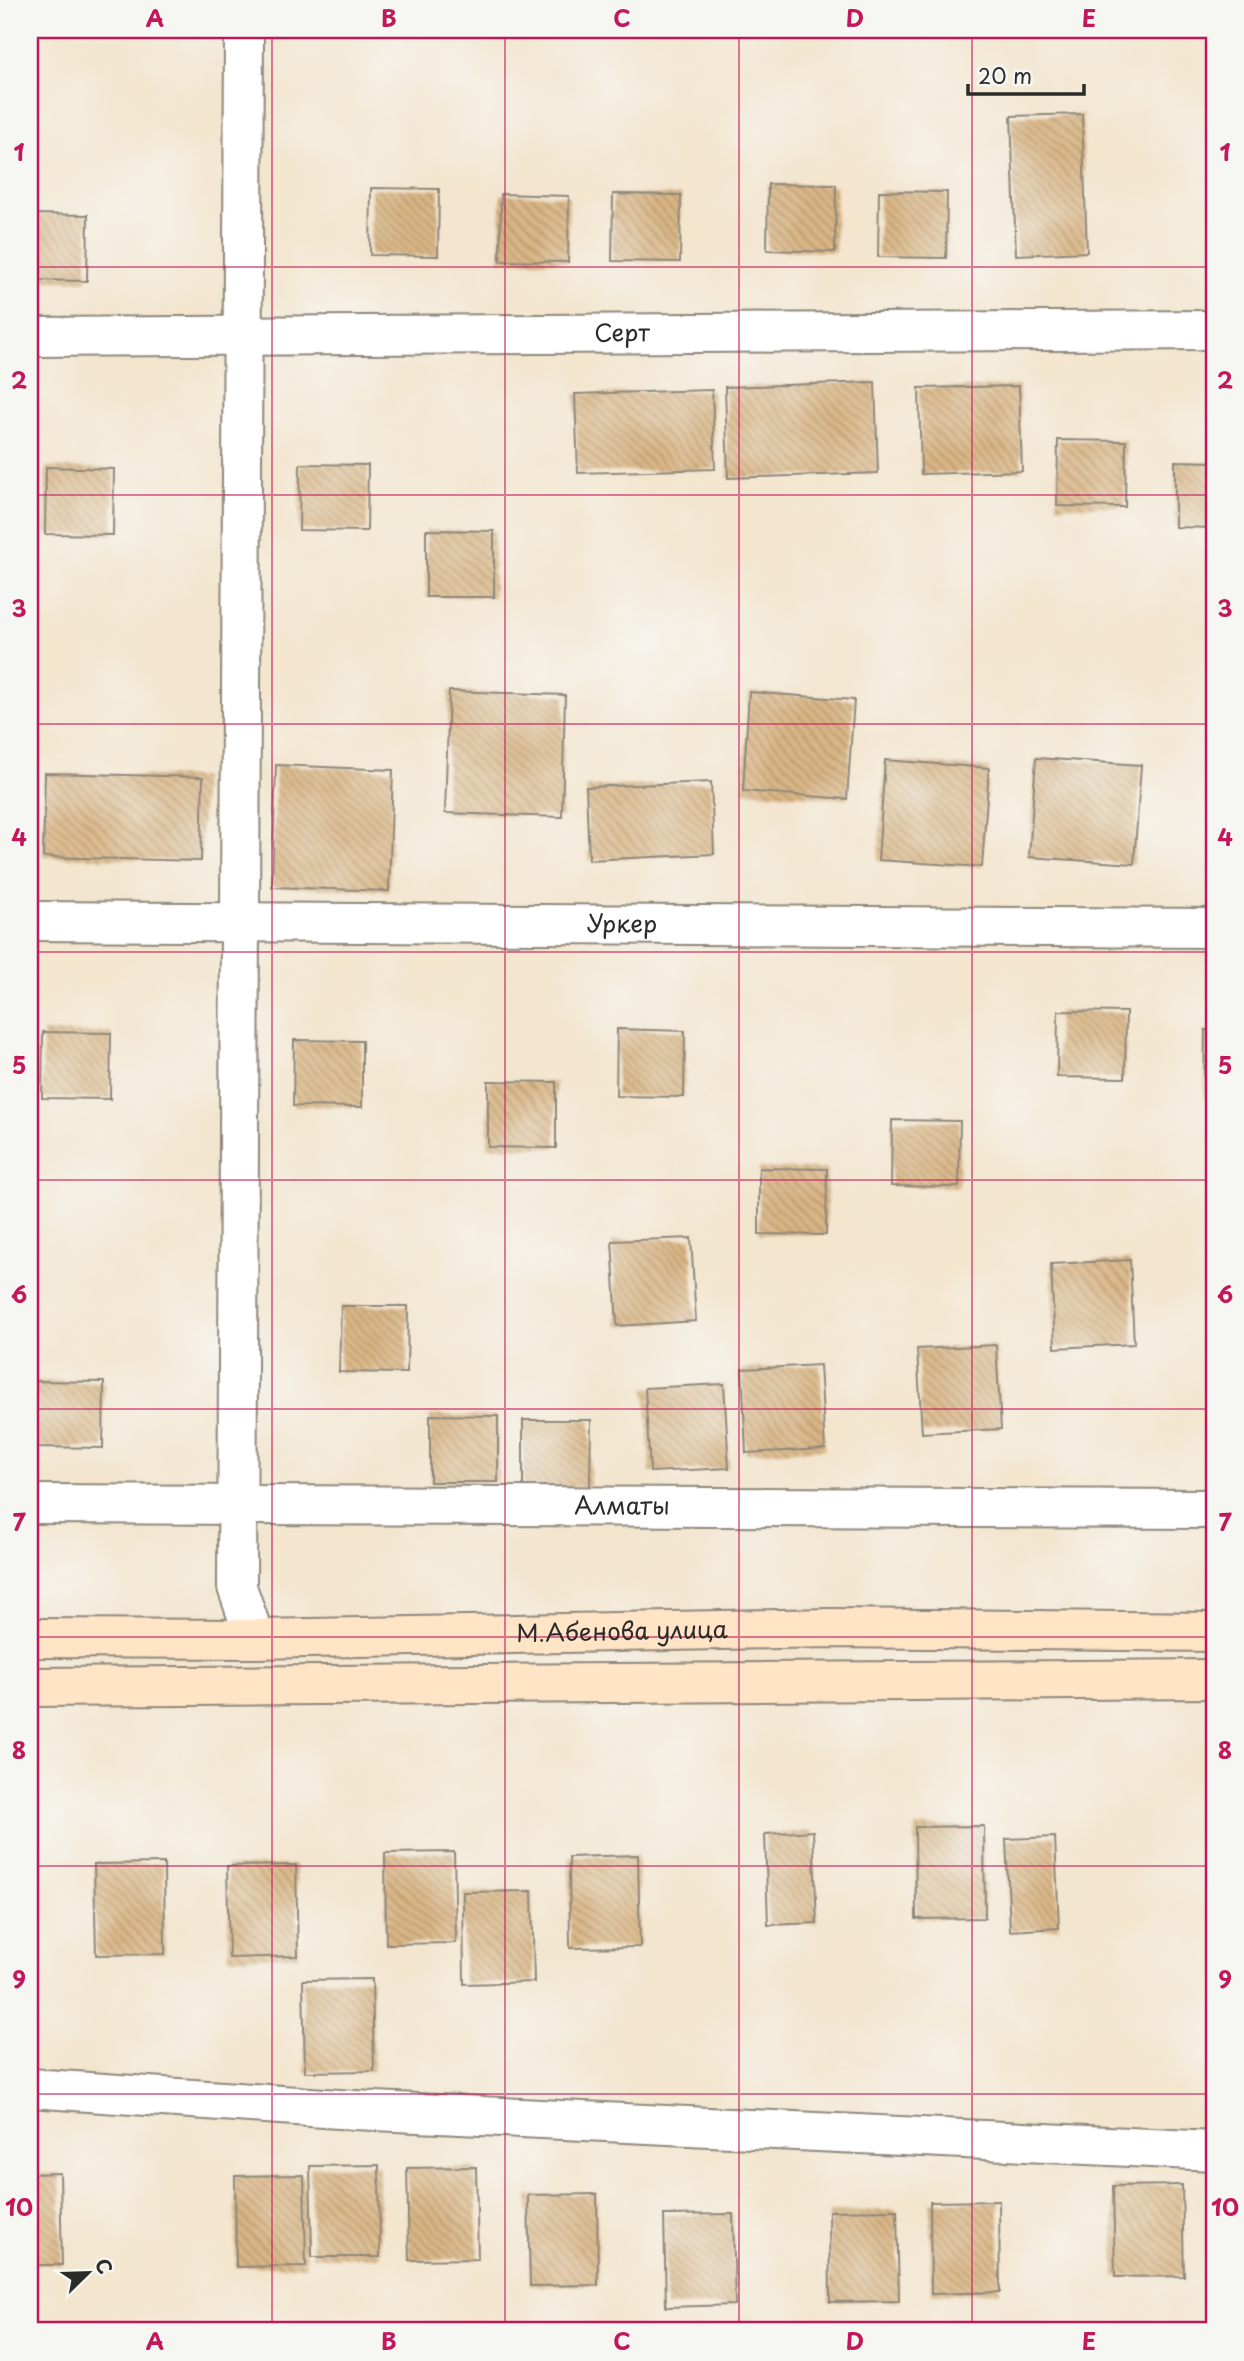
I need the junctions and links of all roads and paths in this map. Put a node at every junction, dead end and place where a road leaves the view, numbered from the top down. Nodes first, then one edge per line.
1 (244, 30) edge
2 (1214, 330) edge
3 (243, 335) junction
4 (30, 337) edge
5 (30, 921) edge
6 (240, 923) junction
7 (1214, 928) edge
8 (30, 1504) edge
9 (237, 1504) junction
10 (1214, 1509) edge
11 (1214, 1632) edge
12 (30, 1638) edge
13 (255, 1639) junction
14 (1214, 1679) edge
15 (30, 1687) edge
16 (30, 2088) edge
17 (1214, 2151) edge

1 - 3 street
2 - 3 street, Серт
3 - 4 street, Серт
3 - 6 street
5 - 6 street, Уркер
6 - 7 street, Уркер
6 - 9 street
8 - 9 street, Алматы
9 - 10 street, Алматы
9 - 13 street
11 - 13 main road, М.Абенова улица
12 - 13 main road, М.Абенова улица
14 - 15 main road
16 - 17 street

